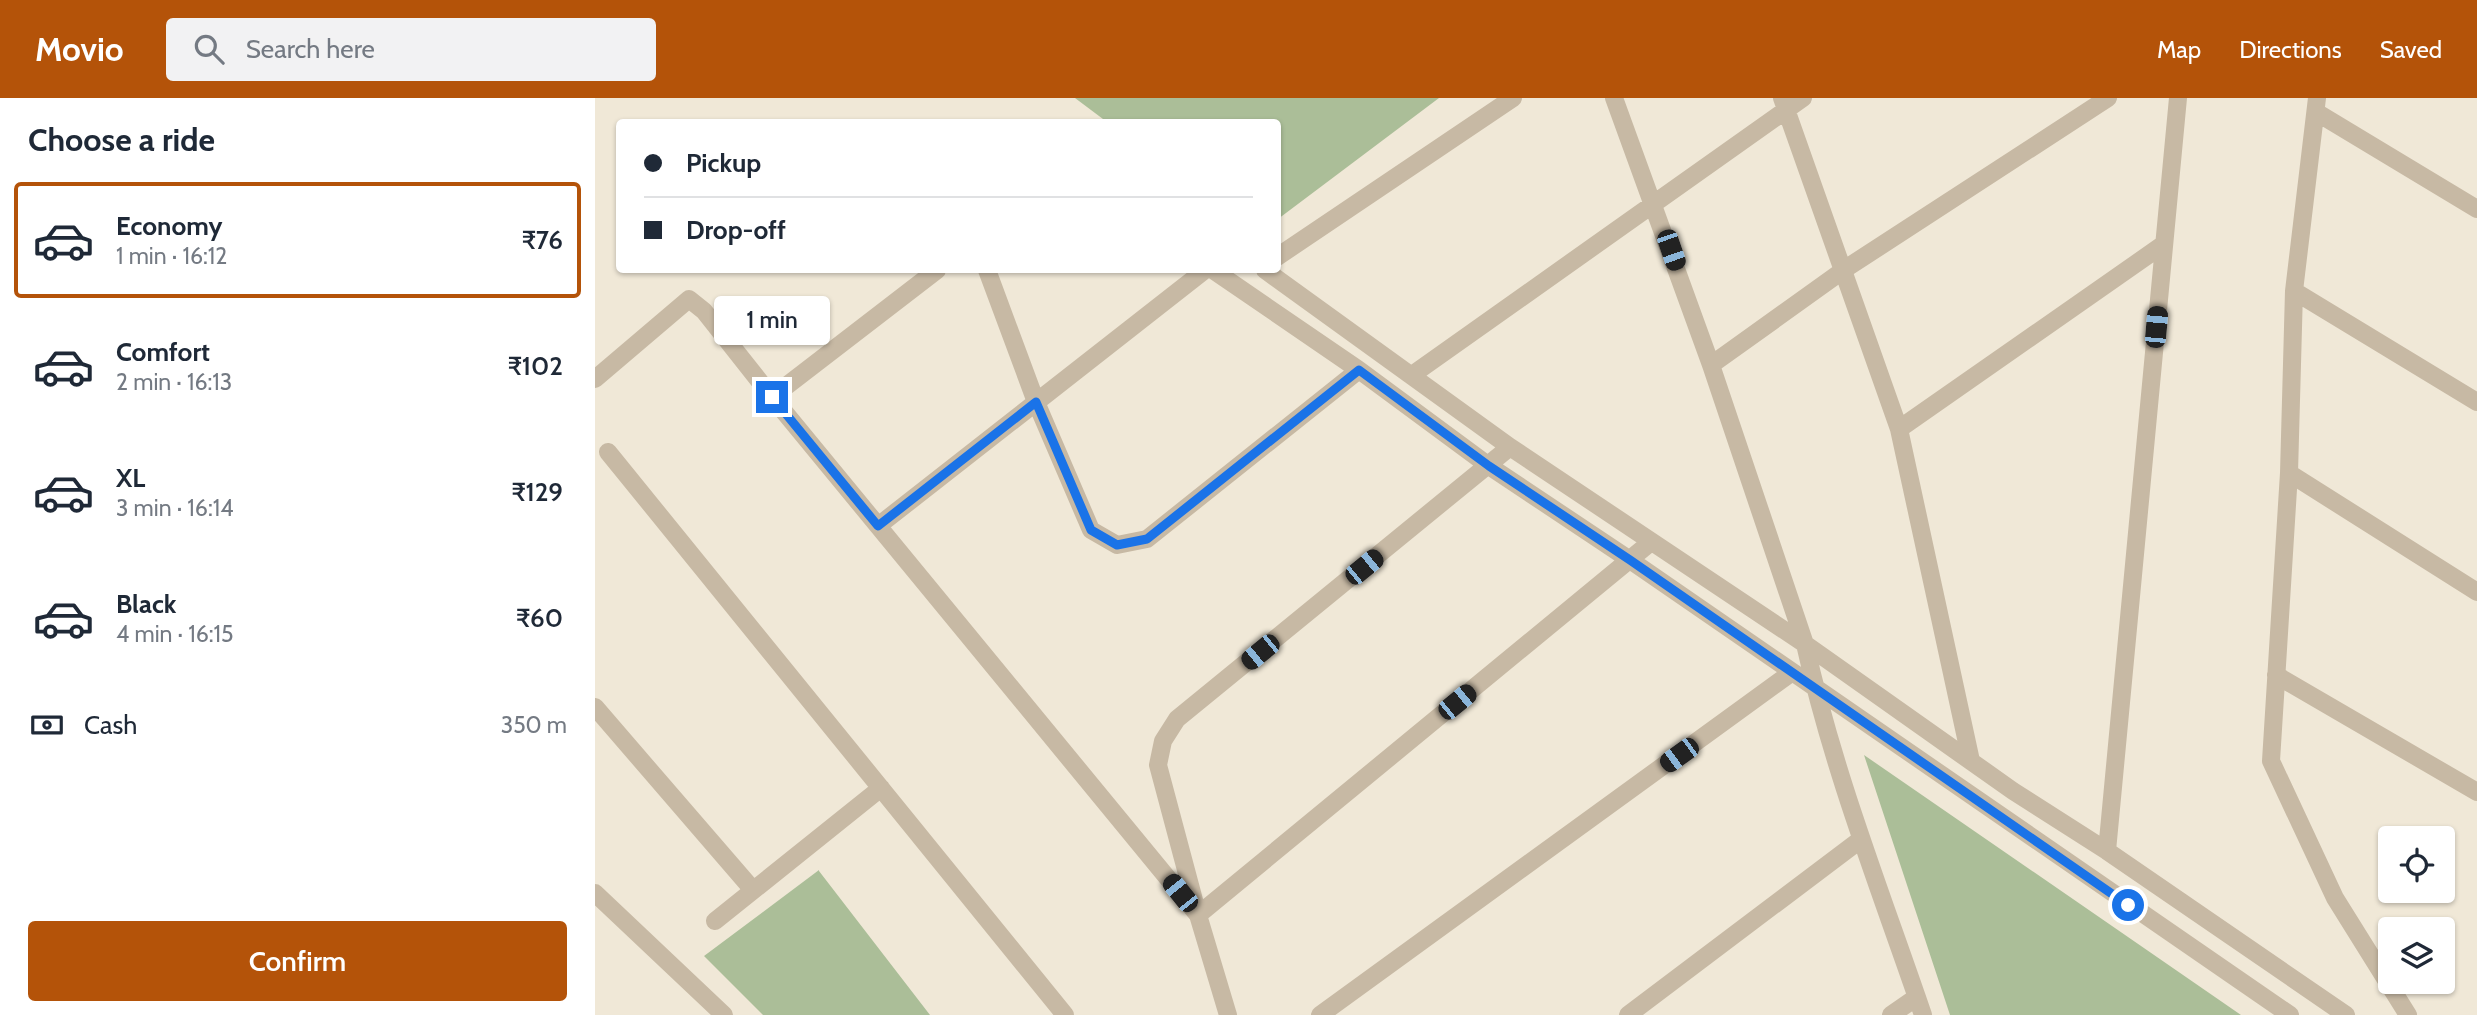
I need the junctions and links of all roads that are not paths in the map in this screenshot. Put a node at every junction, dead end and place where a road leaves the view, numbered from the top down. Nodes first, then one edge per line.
1 (1513, 98) edge
2 (1614, 98) edge
3 (1803, 98) edge
4 (2108, 98) edge
5 (2178, 98) edge
6 (1784, 104) edge
7 (2317, 105) edge
8 (1655, 204) junction
9 (2477, 209) edge
10 (2164, 244) junction
11 (1281, 254) edge
12 (1845, 269) junction
13 (933, 273) edge
14 (988, 273) edge
15 (1201, 273) edge
16 (1217, 273) edge
17 (1269, 273) edge
18 (2294, 291) junction
19 (1711, 365) junction
20 (1359, 370) junction
21 (1412, 375) junction
22 (595, 379) edge
23 (772, 397) junction
24 (1036, 402) junction
25 (2477, 402) edge
26 (1899, 429) junction
27 (1510, 447) junction
28 (608, 452) dead end
29 (1489, 466) junction
30 (2289, 473) junction
31 (878, 526) junction
32 (1651, 542) junction
33 (1630, 560) junction
34 (2477, 592) edge
35 (1805, 644) junction
36 (1791, 673) junction
37 (2276, 675) junction
38 (1815, 688) junction
39 (595, 707) edge
40 (1971, 761) junction
41 (881, 788) junction
42 (2477, 792) edge
43 (1860, 840) junction
44 (2107, 851) junction
45 (753, 890) junction
46 (595, 893) edge
47 (1198, 915) junction
48 (715, 921) dead end
49 (1917, 997) junction
50 (724, 1015) edge
51 (1065, 1015) edge
52 (1229, 1015) edge
53 (1320, 1015) edge
54 (1629, 1015) edge
55 (1891, 1015) edge
56 (1923, 1015) edge
57 (2290, 1015) edge
58 (2346, 1015) edge
59 (2408, 1015) edge

1 - 11 street
2 - 8 street
3 - 6 street
4 - 12 street
5 - 10 street
6 - 8 street
6 - 12 street
7 - 9 street
7 - 18 street
8 - 19 street
8 - 21 street
10 - 26 street
10 - 44 street
12 - 19 street
12 - 26 street
13 - 23 street
14 - 24 street
15 - 24 street
16 - 20 street
17 - 21 street
18 - 25 street
18 - 30 street
19 - 35 street
20 - 24 street
20 - 29 street
21 - 27 street
22 - 23 street
23 - 31 street
24 - 31 street
26 - 40 street
27 - 29 street
27 - 32 street
28 - 41 street
29 - 33 street
29 - 47 street
30 - 34 street
30 - 37 street
31 - 47 street
32 - 33 street
32 - 35 street
33 - 36 street
33 - 47 street
35 - 38 street
35 - 40 street
36 - 38 street
36 - 53 street
37 - 42 street
37 - 59 street
38 - 43 street
38 - 57 street
39 - 45 street
40 - 44 street
41 - 45 street
41 - 51 street
43 - 49 street
43 - 54 street
44 - 58 street
45 - 48 street
46 - 50 street
47 - 52 street
49 - 55 street
49 - 56 street

